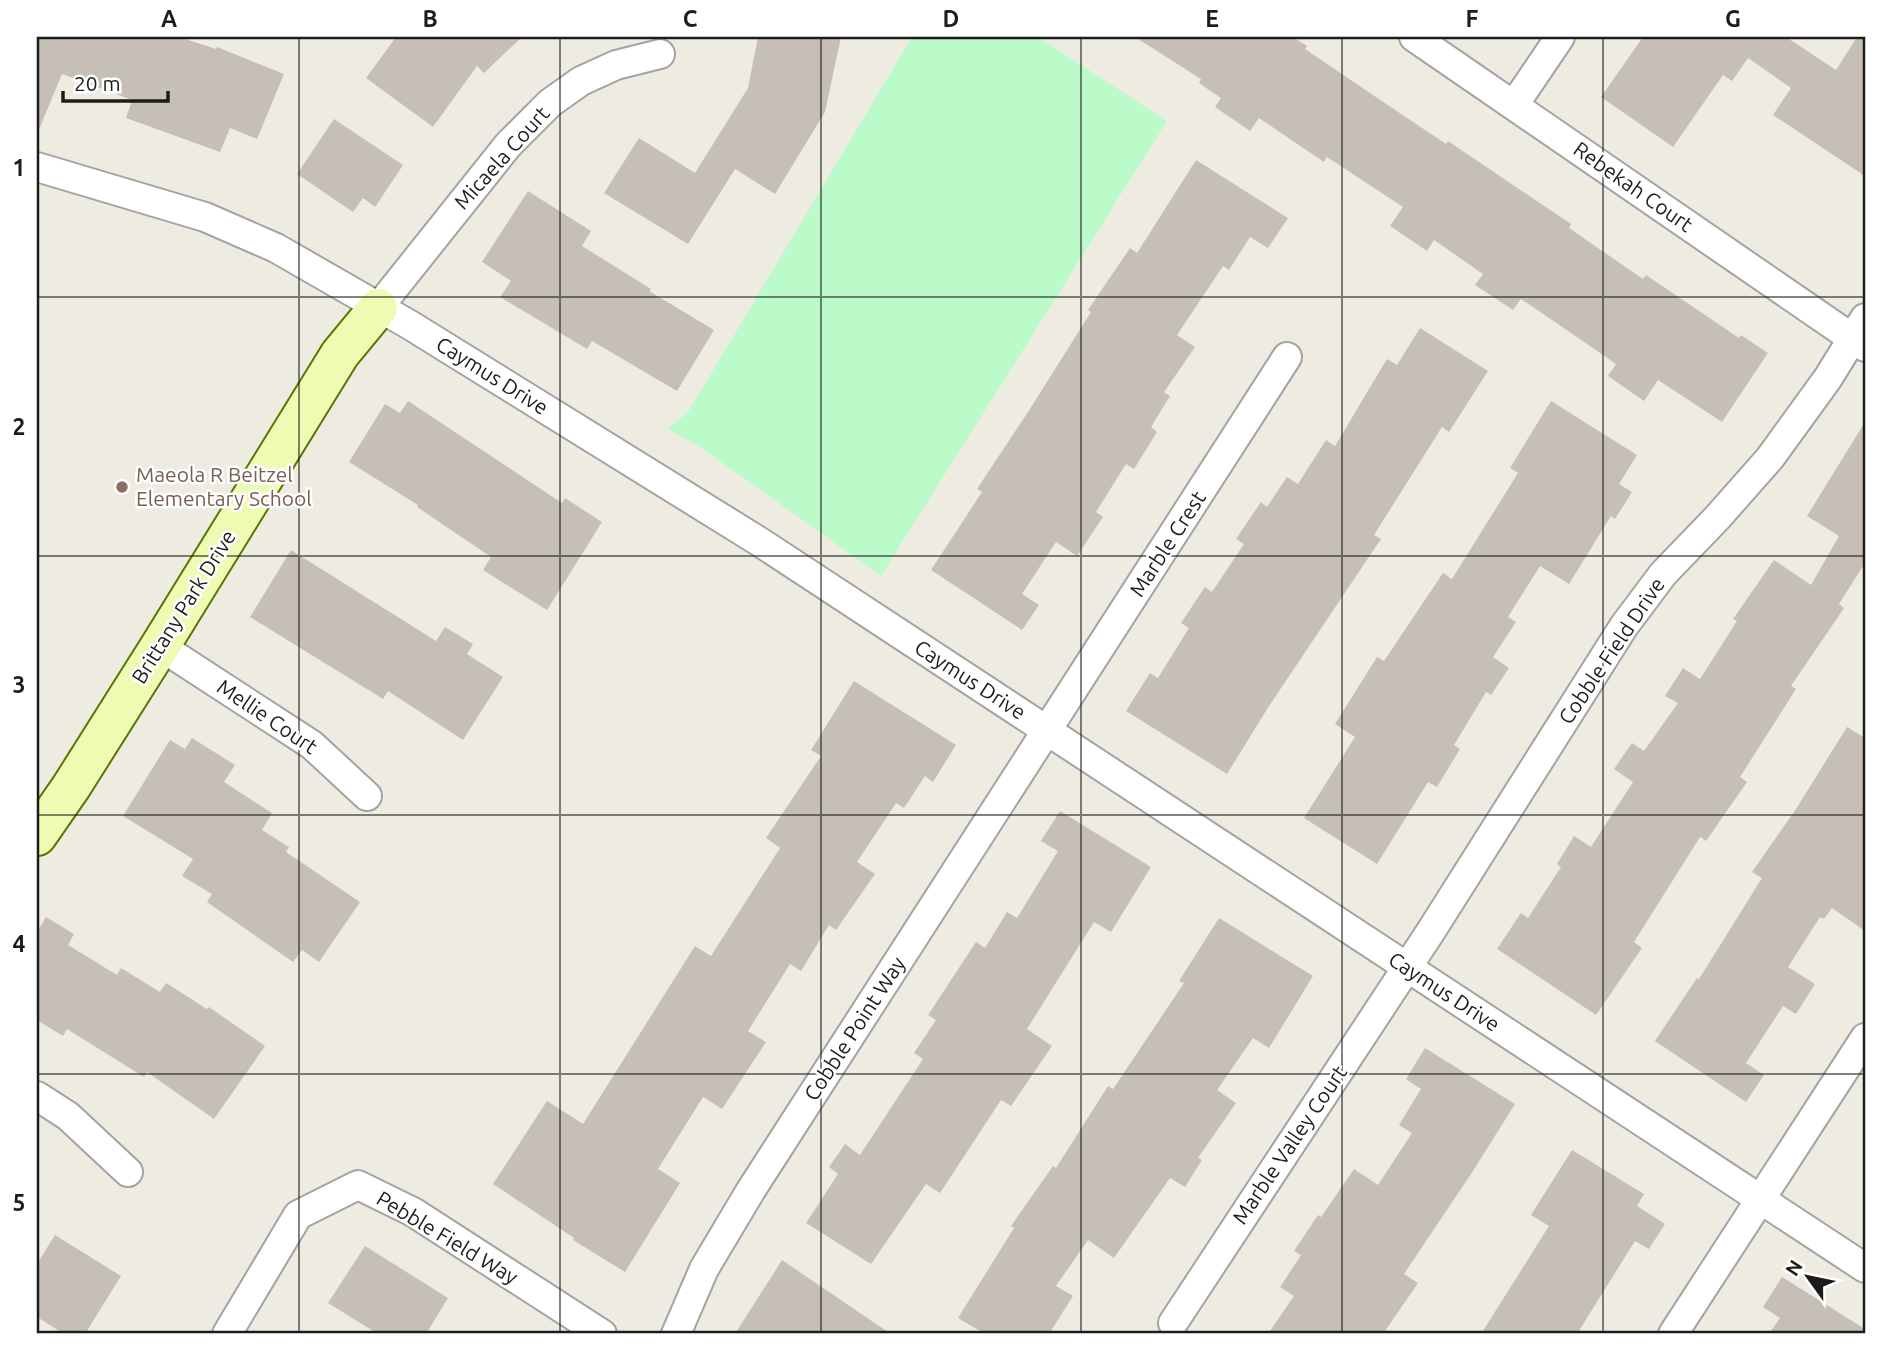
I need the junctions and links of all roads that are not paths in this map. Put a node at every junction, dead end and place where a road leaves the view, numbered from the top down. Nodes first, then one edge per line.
1 (1414, 37) edge
2 (1560, 37) edge
3 (660, 54) dead end
4 (1514, 105) junction
5 (37, 167) edge
6 (378, 309) junction
7 (1861, 335) edge
8 (1287, 357) dead end
9 (160, 646) junction
10 (1048, 731) junction
11 (367, 796) dead end
12 (37, 836) edge
13 (1408, 968) junction
14 (1865, 1038) edge
15 (37, 1096) edge
16 (128, 1172) dead end
17 (1761, 1200) junction
18 (1865, 1268) edge
19 (1173, 1323) dead end
20 (227, 1334) edge
21 (602, 1334) edge
22 (676, 1334) edge
23 (1673, 1334) edge

1 - 4 street, Rebekah Court
2 - 4 street
3 - 6 street, Micaela Court
4 - 7 street, Rebekah Court
5 - 6 street, Caymus Drive
6 - 9 street, Brittany Park Drive
6 - 10 street, Caymus Drive
7 - 13 street, Cobble Field Drive
8 - 10 street, Marble Crest
9 - 11 street, Mellie Court
9 - 12 street, Brittany Park Drive
10 - 13 street, Caymus Drive
10 - 22 street, Cobble Point Way
13 - 17 street, Caymus Drive
13 - 19 street, Marble Valley Court
14 - 17 street
15 - 16 street
17 - 18 street, Caymus Drive
17 - 23 street
20 - 21 street, Pebble Field Way

